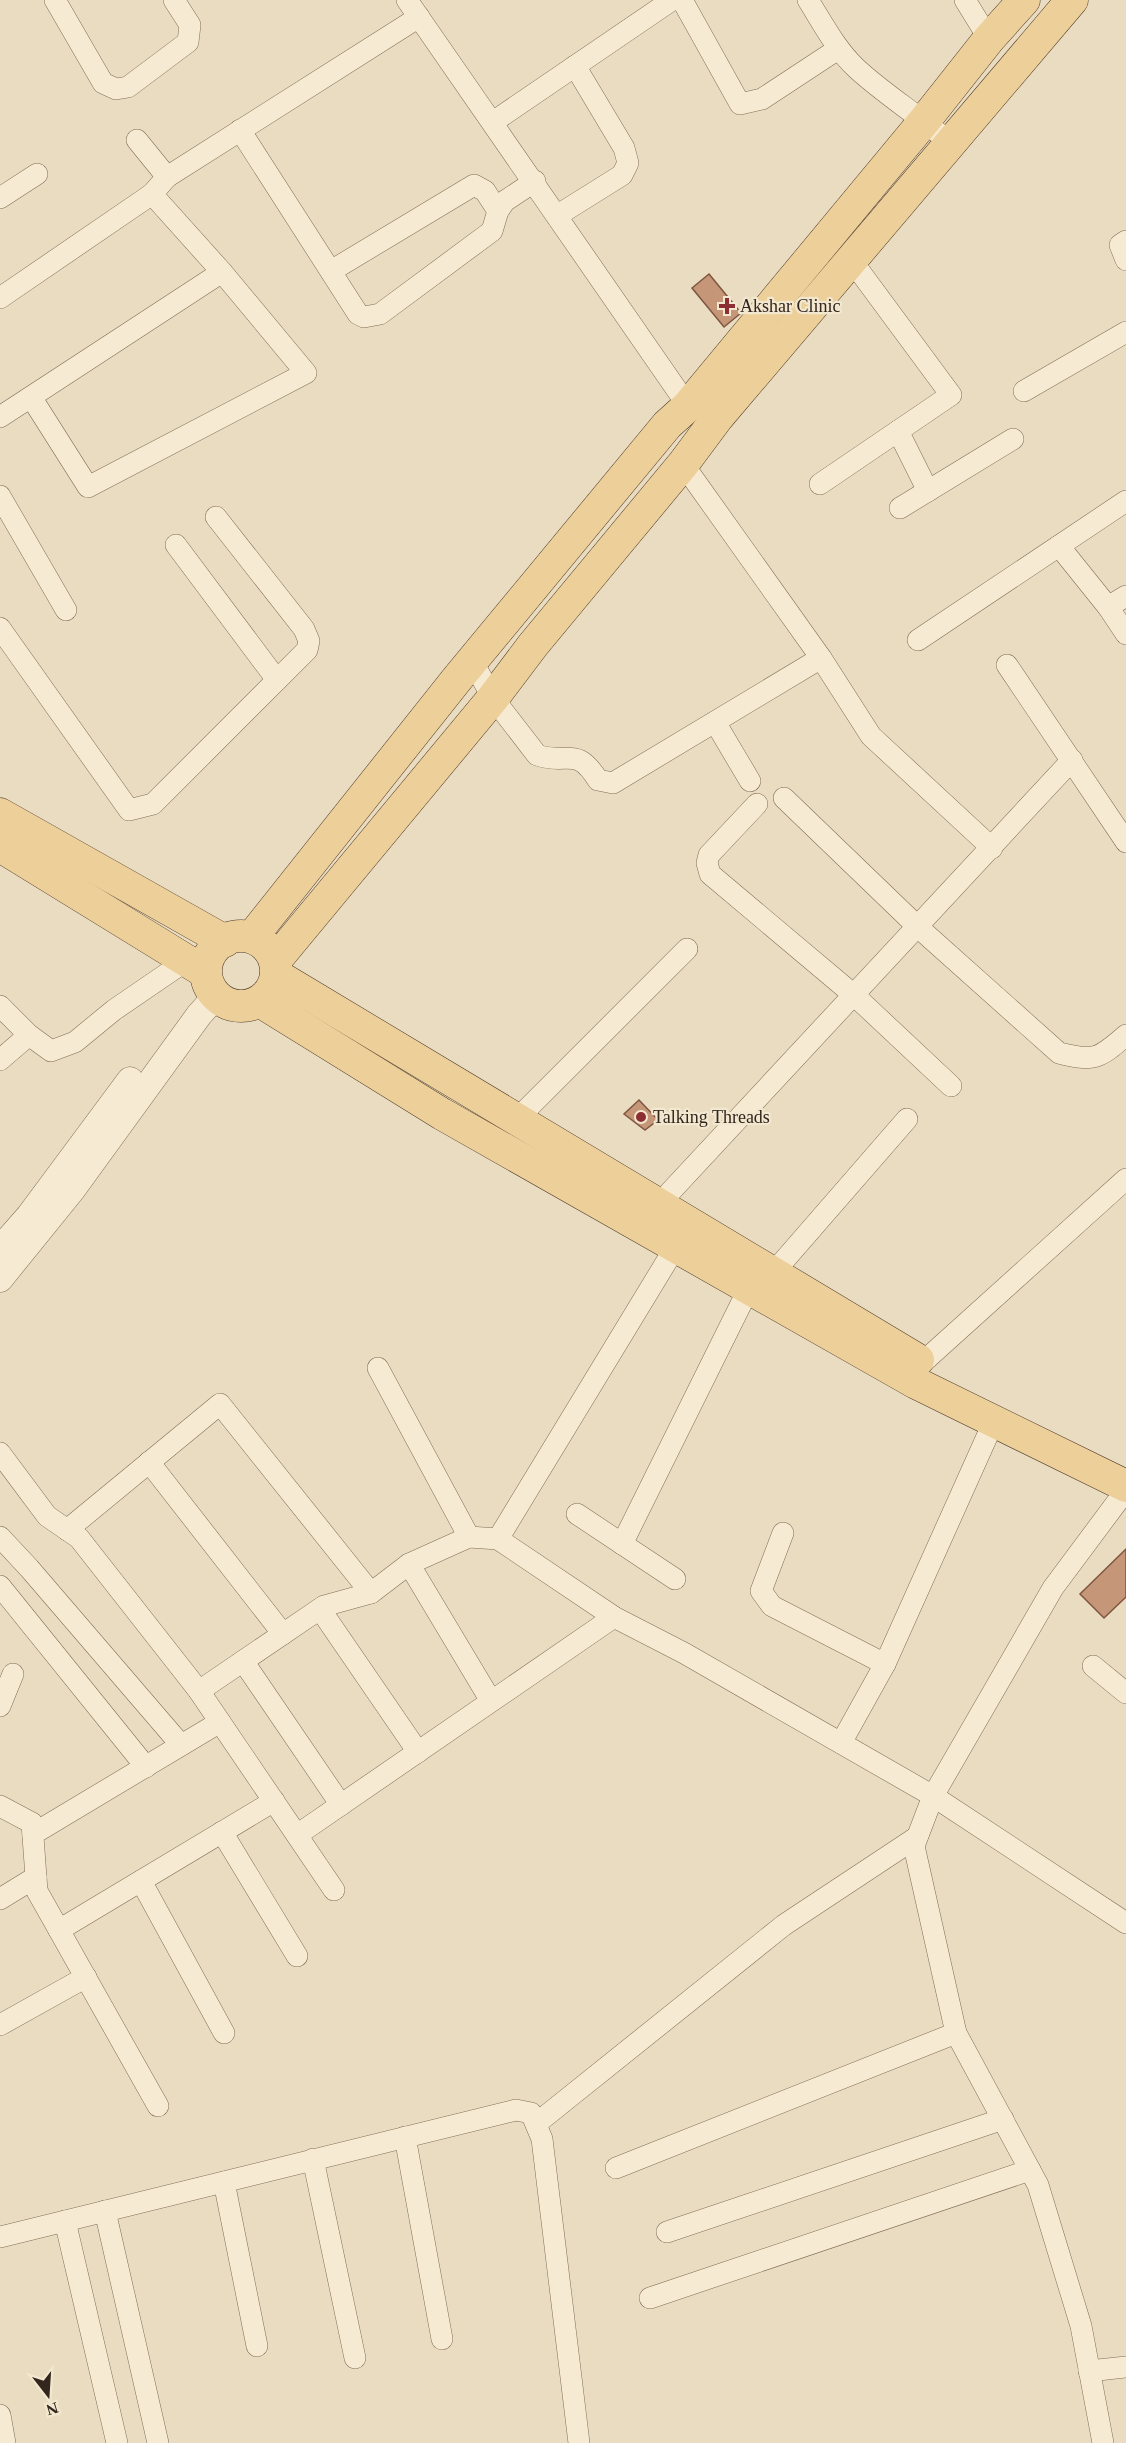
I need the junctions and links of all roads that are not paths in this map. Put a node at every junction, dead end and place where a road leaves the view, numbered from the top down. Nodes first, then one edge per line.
1 (55, 0) edge
2 (174, 0) edge
3 (672, 0) edge
4 (682, 0) edge
5 (808, 0) edge
6 (965, 0) edge
7 (1024, 0) edge
8 (1072, 0) edge
9 (413, 9) edge
10 (989, 39) junction
11 (838, 49) junction
12 (575, 66) junction
13 (925, 120) junction
14 (493, 122) junction
15 (240, 130) junction
16 (137, 140) dead end
17 (951, 144) junction
18 (37, 174) dead end
19 (167, 177) junction
20 (535, 181) junction
21 (152, 194) junction
22 (0, 198) edge
23 (498, 210) junction
24 (558, 215) junction
25 (1126, 241) edge
26 (852, 261) junction
27 (1126, 261) edge
28 (331, 271) junction
29 (222, 272) junction
30 (0, 298) edge
31 (1126, 332) edge
32 (1024, 391) dead end
33 (31, 397) junction
34 (688, 406) junction
35 (0, 417) edge
36 (898, 431) junction
37 (1013, 439) dead end
38 (683, 464) junction
39 (820, 484) dead end
40 (928, 491) junction
41 (0, 496) edge
42 (1126, 501) edge
43 (900, 508) dead end
44 (216, 517) dead end
45 (176, 544) dead end
46 (1059, 546) junction
47 (1126, 596) edge
48 (1108, 608) junction
49 (66, 610) dead end
50 (0, 628) edge
51 (1126, 634) edge
52 (918, 640) dead end
53 (821, 658) junction
54 (472, 661) junction
55 (1007, 665) dead end
56 (277, 680) junction
57 (493, 698) junction
58 (715, 722) junction
59 (1072, 760) junction
60 (750, 780) dead end
61 (783, 798) dead end
62 (757, 804) dead end
63 (0, 814) edge
64 (1126, 842) edge
65 (0, 846) edge
66 (992, 848) junction
67 (919, 928) junction
68 (238, 939) junction
69 (687, 949) dead end
70 (204, 977) junction
71 (271, 979) junction
72 (855, 996) junction
73 (0, 1006) edge
74 (28, 1035) junction
75 (1126, 1035) edge
76 (0, 1060) edge
77 (951, 1086) dead end
78 (517, 1119) junction
79 (907, 1119) dead end
80 (1126, 1179) edge
81 (659, 1204) junction
82 (676, 1246) junction
83 (0, 1248) edge
84 (0, 1279) edge
85 (762, 1280) junction
86 (922, 1363) junction
87 (378, 1368) dead end
88 (994, 1421) junction
89 (0, 1453) edge
90 (149, 1462) junction
91 (1126, 1464) edge
92 (1126, 1488) edge
93 (577, 1514) dead end
94 (67, 1530) junction
95 (783, 1533) dead end
96 (469, 1537) junction
97 (0, 1538) edge
98 (498, 1539) junction
99 (622, 1544) junction
100 (409, 1564) junction
101 (675, 1579) dead end
102 (0, 1586) edge
103 (370, 1593) junction
104 (320, 1609) junction
105 (614, 1617) junction
106 (283, 1634) junction
107 (243, 1661) junction
108 (885, 1664) junction
109 (1093, 1666) dead end
110 (13, 1674) dead end
111 (199, 1691) junction
112 (1126, 1693) edge
113 (491, 1701) junction
114 (0, 1706) edge
115 (220, 1722) junction
116 (841, 1743) junction
117 (181, 1745) junction
118 (418, 1752) junction
119 (146, 1767) junction
120 (933, 1796) junction
121 (274, 1801) junction
122 (341, 1805) junction
123 (0, 1806) edge
124 (222, 1832) junction
125 (33, 1834) junction
126 (297, 1835) junction
127 (917, 1837) junction
128 (36, 1877) junction
129 (141, 1881) junction
130 (334, 1890) dead end
131 (0, 1899) edge
132 (1126, 1923) edge
133 (59, 1930) junction
134 (297, 1956) dead end
135 (86, 1977) junction
136 (0, 2025) edge
137 (224, 2033) dead end
138 (956, 2033) junction
139 (158, 2106) dead end
140 (1002, 2119) junction
141 (537, 2123) junction
142 (405, 2137) junction
143 (313, 2159) junction
144 (616, 2168) dead end
145 (1030, 2170) junction
146 (224, 2182) junction
147 (105, 2211) junction
148 (65, 2221) junction
149 (667, 2232) dead end
150 (0, 2237) edge
151 (650, 2298) dead end
152 (442, 2339) dead end
153 (257, 2346) dead end
154 (355, 2358) dead end
155 (1126, 2367) edge
156 (1089, 2371) junction
157 (0, 2415) edge
158 (5, 2443) edge
159 (117, 2443) edge
160 (158, 2443) edge
161 (579, 2443) edge
162 (1103, 2443) edge

1 - 2 street
3 - 12 street
4 - 11 street
5 - 11 street
6 - 10 street
7 - 10 main road
8 - 17 main road
9 - 14 street
9 - 15 street
10 - 13 main road
11 - 13 street
12 - 14 street
12 - 24 street
13 - 17 street
13 - 34 main road
14 - 20 street
15 - 19 street
15 - 28 street
16 - 19 street
17 - 26 main road
18 - 22 street
19 - 21 street
20 - 23 street
20 - 24 street
21 - 29 street
21 - 30 street
23 - 28 street
23 - 28 street
24 - 34 street
25 - 27 street
26 - 36 street
26 - 38 main road
29 - 33 street
29 - 33 street
31 - 32 street
33 - 35 street
34 - 54 main road
36 - 39 street
36 - 40 street
37 - 40 street
38 - 53 street
38 - 57 main road
40 - 43 street
41 - 49 street
42 - 46 street
44 - 56 street
45 - 56 street
46 - 48 street
46 - 52 street
47 - 48 street
48 - 51 street
50 - 56 street
53 - 58 street
53 - 66 street
54 - 57 street
54 - 68 main road
55 - 59 street
57 - 58 street
57 - 71 main road
58 - 60 street
59 - 64 street
59 - 66 street
61 - 67 street
62 - 72 street
63 - 68 main road
65 - 70 main road
66 - 67 street
67 - 72 street
67 - 75 street
68 - 70 main road
68 - 71 main road
69 - 78 street
70 - 71 main road
70 - 74 street
70 - 83 street
70 - 84 street
71 - 78 main road
71 - 82 main road
72 - 77 street
72 - 81 street
73 - 74 street
74 - 76 street
78 - 81 main road
79 - 85 street
80 - 86 street
81 - 85 main road
82 - 85 main road
82 - 98 street
85 - 86 main road
85 - 88 main road
85 - 99 street
86 - 91 main road
87 - 96 street
88 - 92 main road
88 - 108 street
89 - 94 street
90 - 94 street
90 - 103 street
90 - 106 street
92 - 120 street
93 - 99 street
94 - 111 street
95 - 108 street
96 - 98 street
96 - 100 street
97 - 117 street
98 - 105 street
99 - 101 street
100 - 103 street
100 - 113 street
102 - 119 street
103 - 104 street
104 - 106 street
104 - 118 street
105 - 113 street
105 - 116 street
106 - 107 street
107 - 111 street
107 - 122 street
108 - 116 street
109 - 112 street
110 - 114 street
111 - 115 street
113 - 118 street
115 - 117 street
115 - 121 street
116 - 120 street
117 - 119 street
118 - 122 street
119 - 125 street
120 - 127 street
120 - 132 street
121 - 124 street
121 - 126 street
122 - 126 street
123 - 125 street
124 - 129 street
124 - 134 street
125 - 128 street
126 - 130 street
127 - 138 street
127 - 141 street
128 - 131 street
128 - 133 street
129 - 133 street
129 - 137 street
133 - 135 street
135 - 136 street
135 - 139 street
138 - 140 street
138 - 144 street
140 - 145 street
140 - 149 street
141 - 142 street
141 - 161 street
142 - 143 street
142 - 152 street
143 - 146 street
143 - 154 street
145 - 151 street
145 - 156 street
146 - 147 street
146 - 153 street
147 - 148 street
147 - 160 street
148 - 150 street
148 - 159 street
155 - 156 street
156 - 162 street
157 - 158 street

